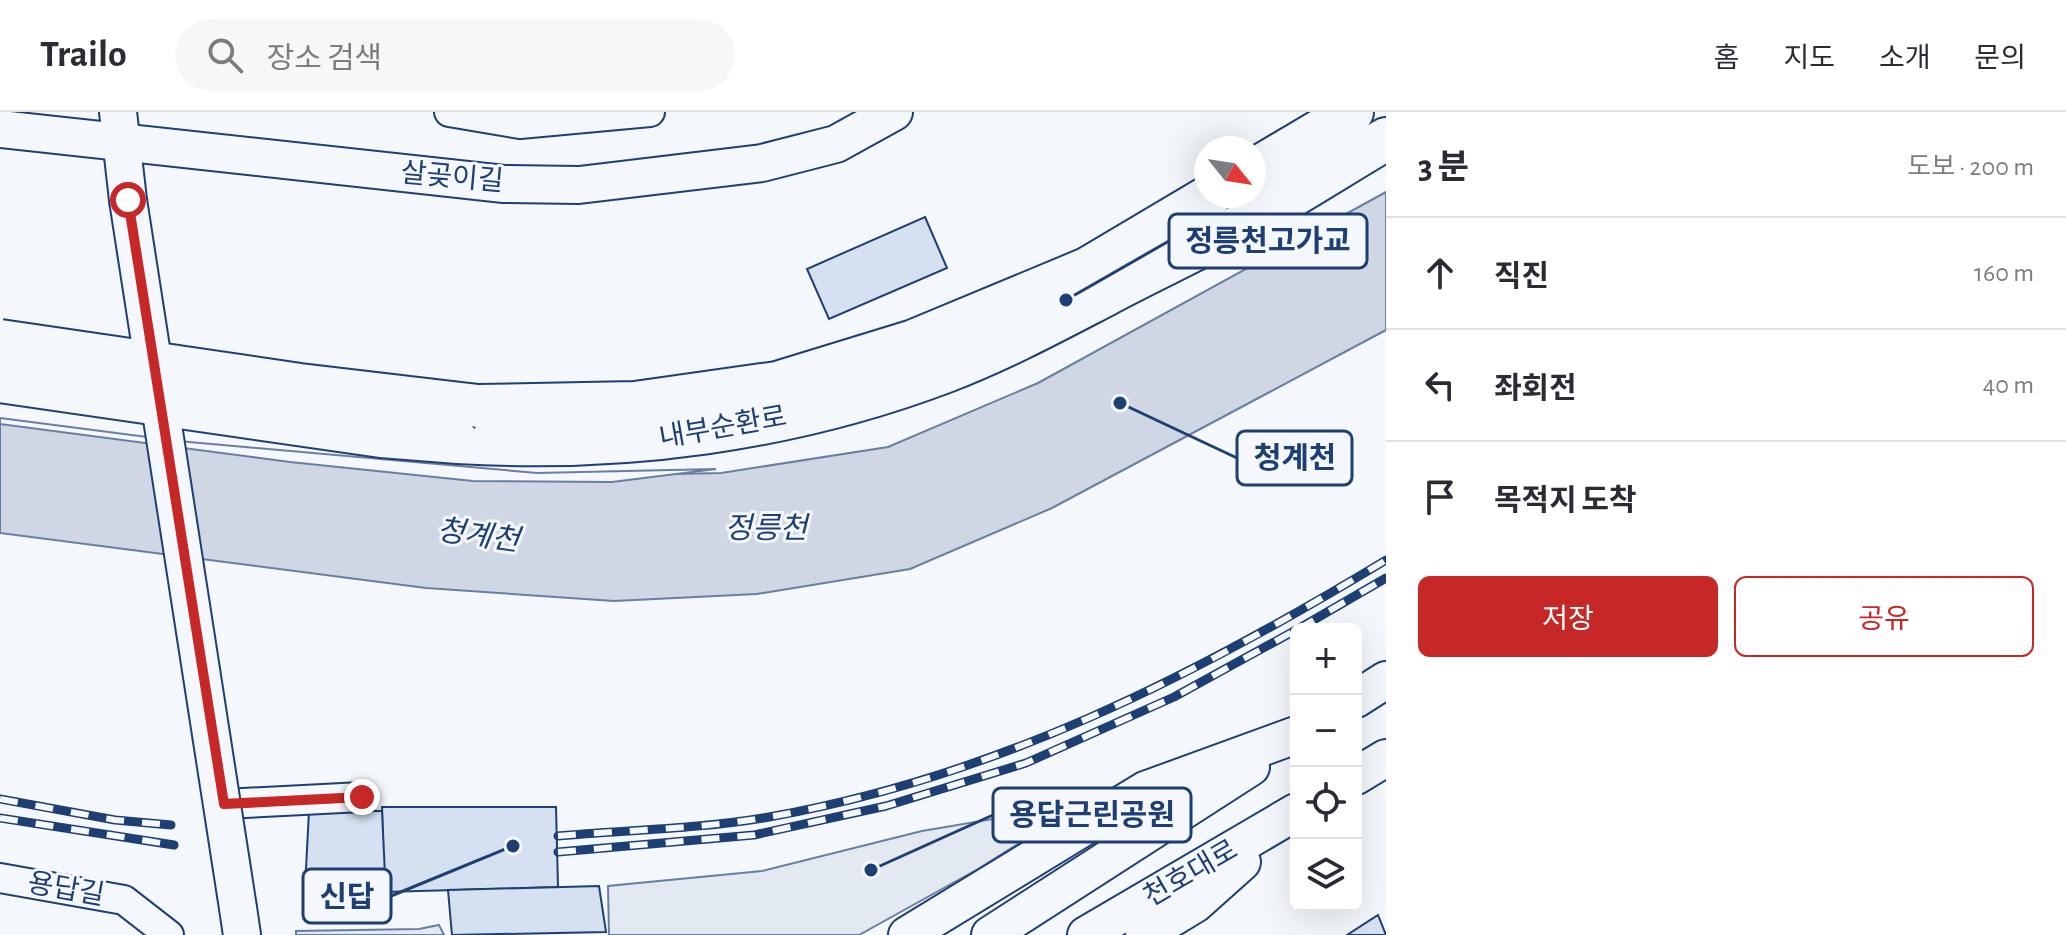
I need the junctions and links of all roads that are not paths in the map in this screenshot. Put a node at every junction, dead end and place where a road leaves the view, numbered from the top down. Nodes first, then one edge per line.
1 (449, 112) edge
2 (650, 112) edge
3 (894, 112) edge
4 (1352, 112) edge
5 (119, 126) edge
6 (0, 129) edge
7 (1386, 139) edge
8 (1266, 163) edge
9 (1194, 205) edge
10 (0, 341) edge
11 (0, 381) edge
12 (1386, 680) edge
13 (1362, 695) edge
14 (1290, 739) edge
15 (1290, 741) edge
16 (1386, 758) edge
17 (1362, 772) edge
18 (349, 802) dead end
19 (224, 804) junction
20 (1290, 816) edge
21 (1290, 818) edge
22 (0, 878) edge
23 (240, 922) edge
24 (169, 935) edge
25 (907, 935) edge
26 (990, 935) edge
27 (1086, 935) edge
28 (1144, 935) edge

1 - 2 street
3 - 5 main road, 살곶이길
4 - 8 highway
5 - 6 main road, 살곶이길
5 - 19 main road, bridge
7 - 11 highway, 내부순환로, bridge
9 - 10 highway, 내부순환로, bridge
12 - 13 main road
14 - 25 main road
15 - 26 main road, 천호대로
16 - 17 main road
18 - 19 street
19 - 23 main road, bridge
20 - 27 main road, 천호대로
21 - 28 main road
22 - 24 street, 용답길

